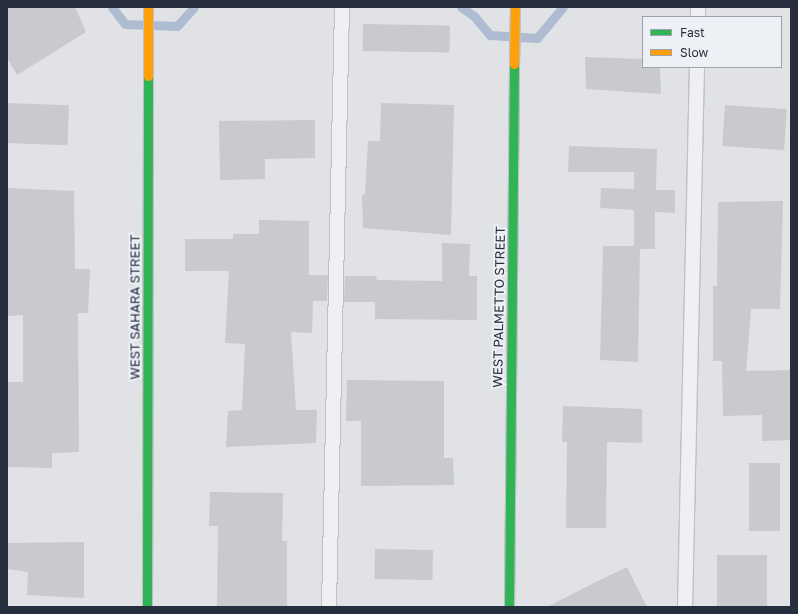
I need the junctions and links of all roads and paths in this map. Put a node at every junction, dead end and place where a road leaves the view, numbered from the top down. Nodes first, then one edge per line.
1 (148, 7) edge
2 (342, 7) edge
3 (515, 7) edge
4 (697, 68) edge
5 (147, 607) edge
6 (329, 607) edge
7 (509, 607) edge
8 (685, 607) edge

1 - 5 street, WEST SAHARA STREET
2 - 6 lane
3 - 7 street, WEST PALMETTO STREET
4 - 8 lane

